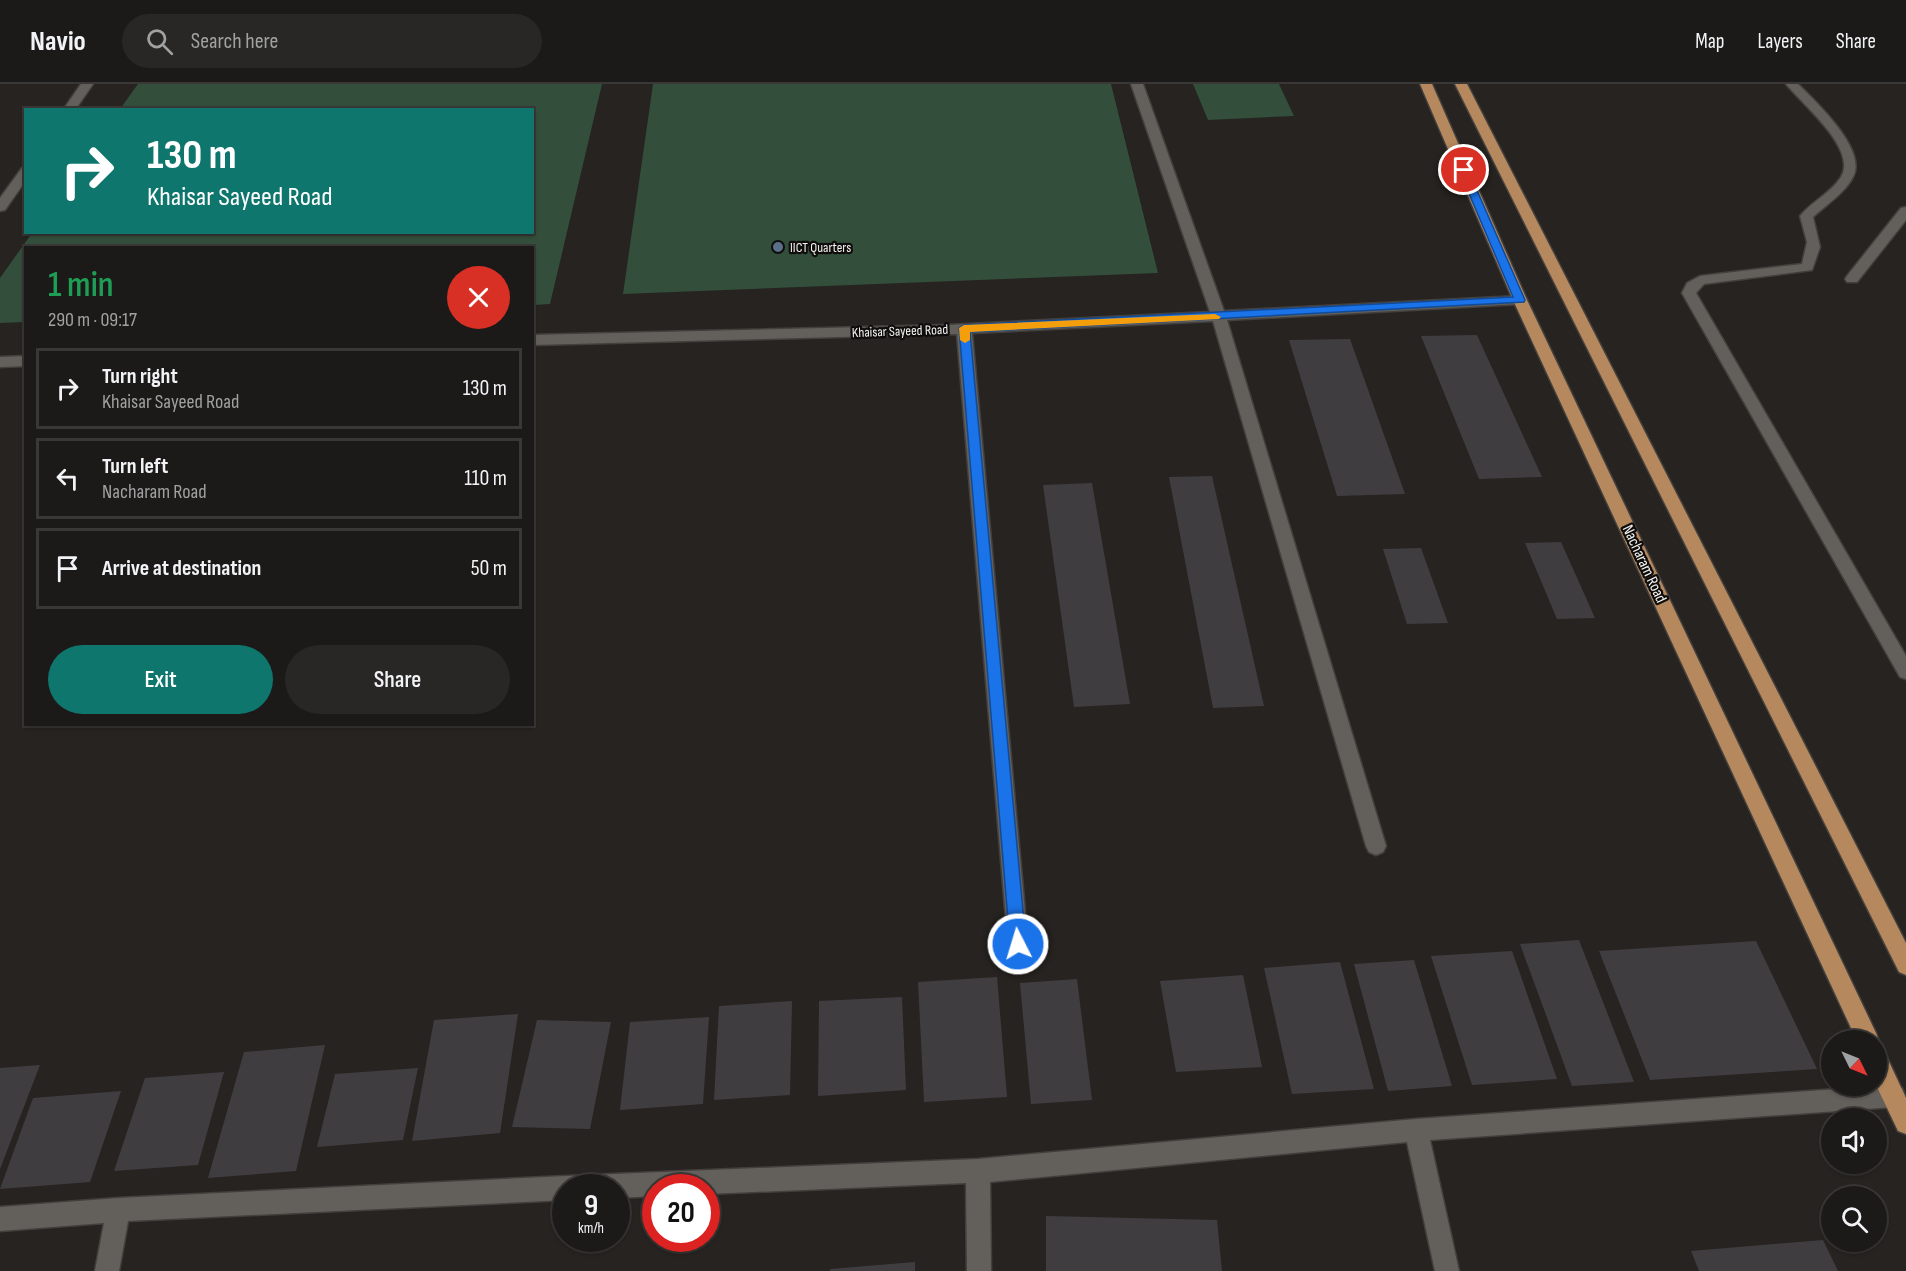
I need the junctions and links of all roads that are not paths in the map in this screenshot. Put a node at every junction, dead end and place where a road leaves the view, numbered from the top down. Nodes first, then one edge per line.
1 (87, 84) edge
2 (1137, 84) edge
3 (1426, 84) edge
4 (1461, 84) edge
5 (1791, 84) edge
6 (70, 108) edge
7 (24, 174) edge
8 (0, 207) edge
9 (1906, 211) edge
10 (1852, 279) dead end
11 (1520, 300) junction
12 (1219, 317) junction
13 (964, 328) junction
14 (534, 340) edge
15 (24, 361) edge
16 (0, 362) edge
17 (1906, 672) edge
18 (1376, 846) dead end
19 (1018, 944) dead end
20 (1906, 965) edge
21 (1863, 1030) edge
22 (1887, 1082) edge
23 (1894, 1096) junction
24 (1906, 1124) edge
25 (1416, 1130) junction
26 (978, 1171) junction
27 (630, 1185) edge
28 (552, 1189) edge
29 (118, 1210) junction
30 (0, 1219) edge
31 (107, 1271) edge
32 (979, 1271) edge
33 (1447, 1271) edge

1 - 6 street
2 - 12 street
3 - 11 main road, Nacharam Road
4 - 20 main road
5 - 17 street
7 - 8 street
9 - 10 street
11 - 12 street, Khaisar Sayeed Road
11 - 21 main road, Nacharam Road
12 - 13 street, Khaisar Sayeed Road
12 - 18 street
13 - 14 street, Khaisar Sayeed Road
13 - 19 street
15 - 16 street
22 - 23 main road
23 - 24 main road
23 - 25 street
25 - 26 street
25 - 33 street
26 - 27 street
26 - 32 street
28 - 29 street
29 - 30 street
29 - 31 street

